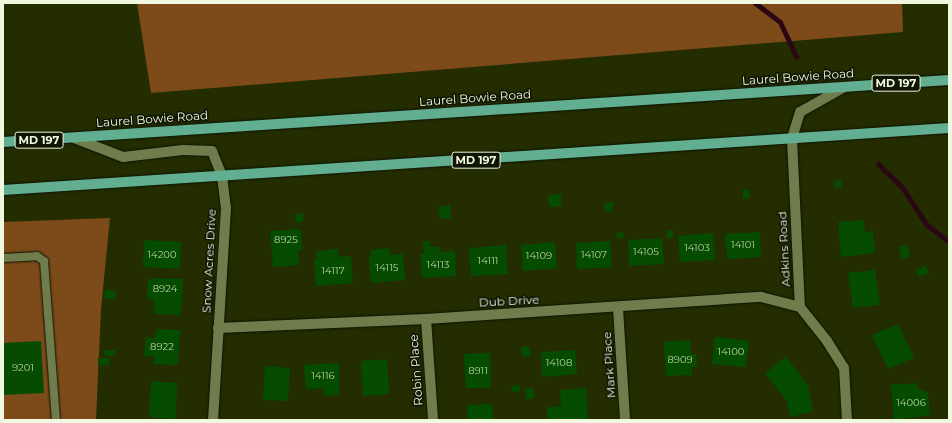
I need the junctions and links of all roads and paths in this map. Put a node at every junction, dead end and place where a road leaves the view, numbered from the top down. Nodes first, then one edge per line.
1 (949, 80) edge
2 (843, 88) junction
3 (949, 128) edge
4 (74, 138) junction
5 (792, 139) junction
6 (3, 142) edge
7 (222, 176) junction
8 (3, 190) edge
9 (3, 258) edge
10 (800, 307) junction
11 (618, 308) junction
12 (426, 319) junction
13 (218, 328) junction
14 (56, 420) edge
15 (213, 420) edge
16 (432, 420) edge
17 (625, 420) edge
18 (847, 420) edge

1 - 2 main road, Laurel Bowie Road / MD 197
2 - 4 main road, Laurel Bowie Road / MD 197
2 - 5 street, Adkins Road
3 - 5 main road, MD 197
4 - 6 main road, Laurel Bowie Road / MD 197
4 - 7 street, Snow Acres Drive
5 - 7 main road, MD 197
5 - 10 street, Adkins Road
7 - 8 main road, MD 197
7 - 13 street, Snow Acres Drive
9 - 14 lane
10 - 11 street, Dub Drive
10 - 18 street
11 - 12 street, Dub Drive
11 - 17 street, Mark Place
12 - 13 street, Dub Drive
12 - 16 street, Robin Place
13 - 15 street, Snow Acres Drive

